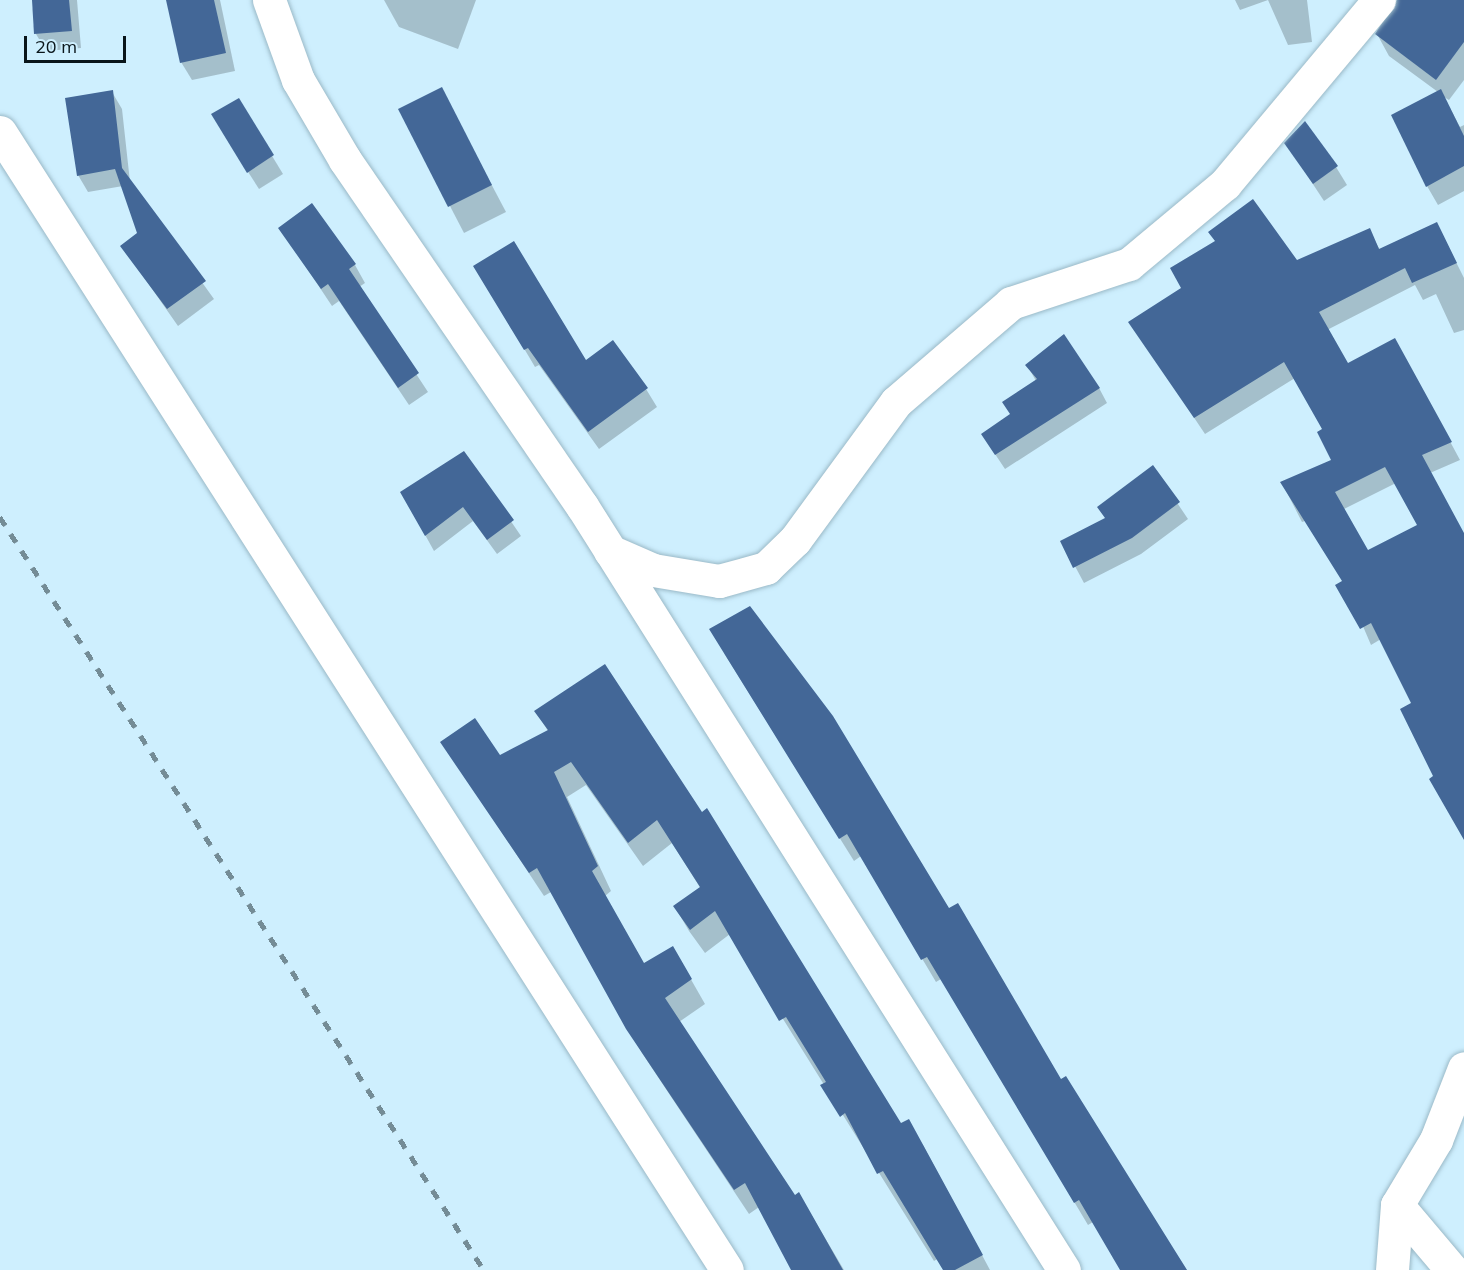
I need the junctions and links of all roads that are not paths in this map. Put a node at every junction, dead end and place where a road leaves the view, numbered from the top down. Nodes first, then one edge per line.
1 (269, 0) edge
2 (1379, 0) edge
3 (0, 132) edge
4 (610, 551) junction
5 (1464, 1068) edge
6 (1397, 1205) junction
7 (727, 1270) edge
8 (1064, 1270) edge
9 (1392, 1270) edge
10 (1452, 1270) edge

1 - 4 street
2 - 4 street
3 - 7 street
4 - 8 street
5 - 6 street
6 - 9 street
6 - 10 street

